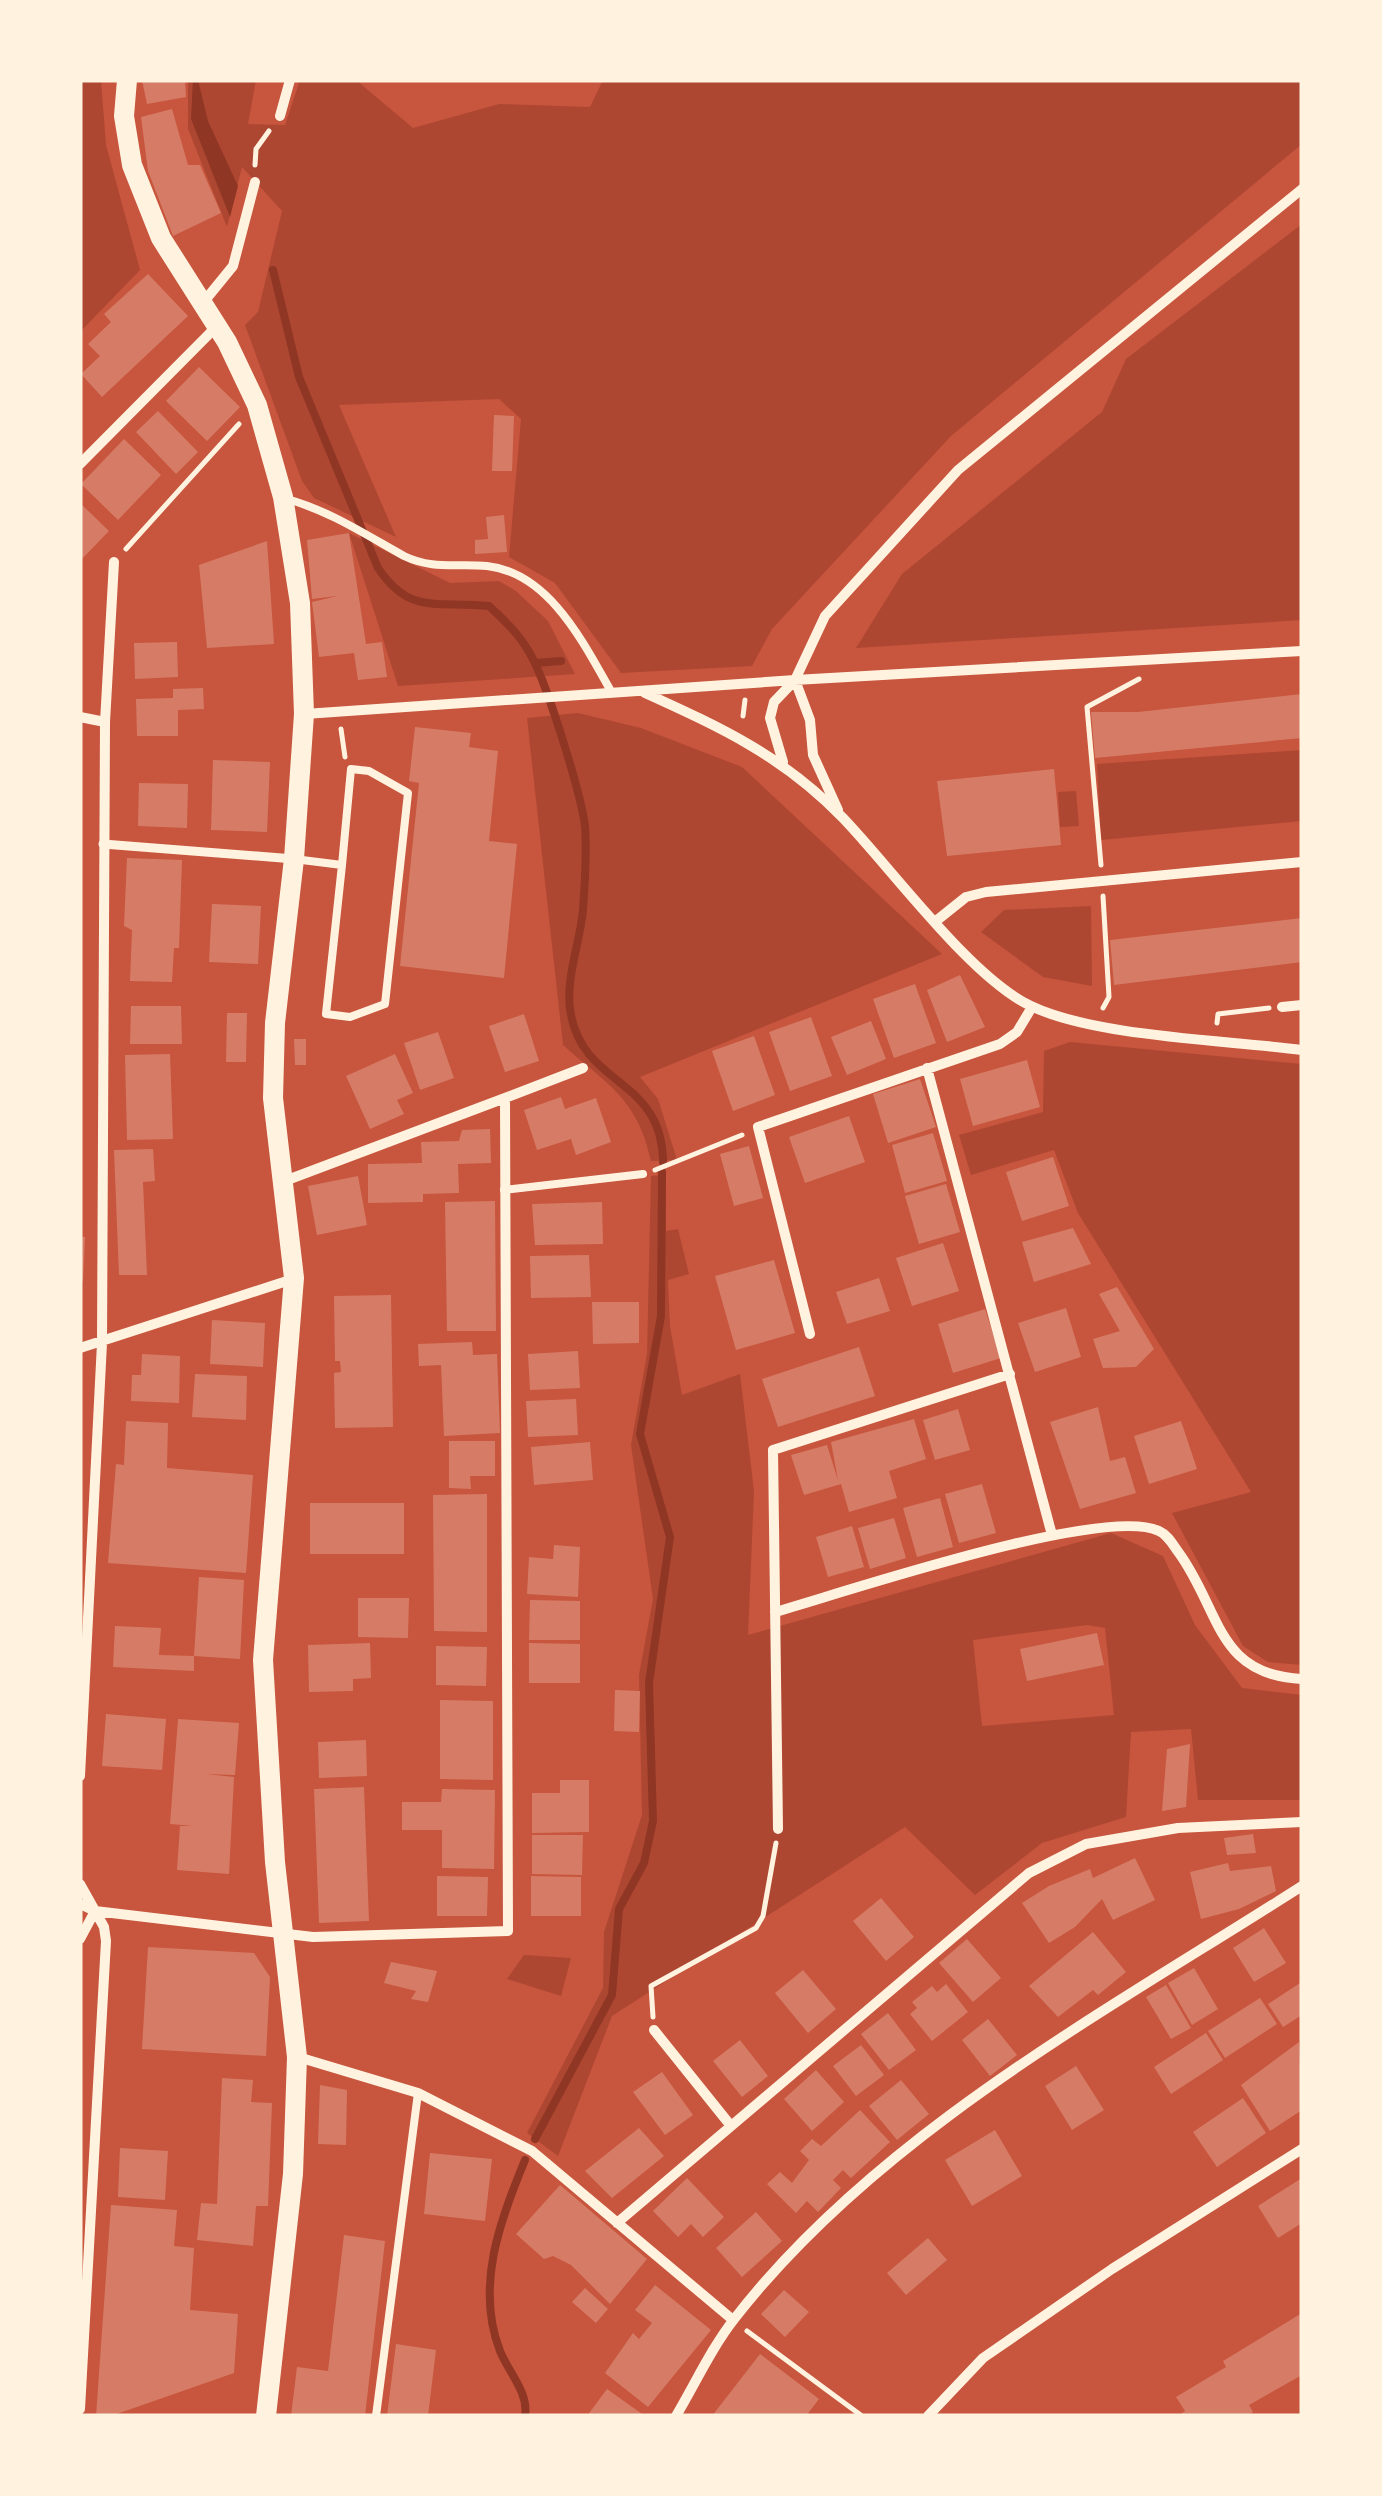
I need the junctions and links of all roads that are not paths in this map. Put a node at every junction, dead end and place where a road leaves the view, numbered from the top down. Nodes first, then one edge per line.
1 (127, 80) edge
2 (290, 80) edge
3 (280, 116) road end
4 (255, 182) road end
5 (1302, 189) edge
6 (202, 304) junction
7 (217, 326) junction
8 (80, 464) edge
9 (282, 497) junction
10 (114, 562) road end
11 (1302, 651) edge
12 (795, 680) junction
13 (642, 691) junction
14 (612, 693) junction
15 (304, 714) junction
16 (80, 717) edge
17 (105, 722) junction
18 (782, 762) junction
19 (841, 816) junction
20 (103, 844) junction
21 (294, 859) junction
22 (1302, 862) edge
23 (342, 865) junction
24 (936, 920) junction
25 (1302, 1005) edge
26 (1032, 1007) junction
27 (1282, 1007) road end
28 (1302, 1050) edge
29 (583, 1068) dead end
30 (927, 1068) junction
31 (505, 1098) junction
32 (643, 1174) road end
33 (282, 1182) junction
34 (504, 1190) junction
35 (294, 1278) junction
36 (810, 1334) dead end
37 (102, 1343) junction
38 (80, 1348) edge
39 (1010, 1374) junction
40 (1052, 1534) junction
41 (776, 1612) junction
42 (1302, 1680) edge
43 (82, 1707) edge
44 (80, 1776) edge
45 (1302, 1822) edge
46 (778, 1829) road end
47 (80, 1884) edge
48 (1302, 1886) edge
49 (80, 1904) edge
50 (95, 1911) junction
51 (283, 1930) junction
52 (80, 1939) edge
53 (654, 2030) road end
54 (297, 2057) junction
55 (418, 2093) junction
56 (731, 2126) junction
57 (1302, 2149) edge
58 (617, 2222) junction
59 (733, 2320) junction
60 (82, 2351) edge
61 (80, 2409) edge
62 (266, 2416) edge
63 (376, 2416) edge
64 (676, 2416) edge
65 (928, 2416) edge

1 - 6 main road
2 - 3 street
4 - 6 street
5 - 12 street
6 - 7 main road
7 - 8 street
7 - 9 main road
9 - 14 lane
9 - 15 main road
10 - 17 street
11 - 12 street
12 - 13 street
12 - 18 street
12 - 19 street
13 - 14 street
13 - 18 street
14 - 15 street
15 - 21 main road
16 - 17 street
17 - 20 street
18 - 19 street
19 - 24 street
20 - 21 street
20 - 37 street
21 - 23 lane
21 - 33 main road
22 - 24 street
23 - 23 lane
24 - 26 street
25 - 27 street
26 - 28 street
26 - 30 street
29 - 31 street
30 - 36 street
30 - 39 street
31 - 33 street
31 - 34 street
32 - 34 lane
33 - 35 main road
34 - 51 street
35 - 37 street
35 - 51 main road
37 - 38 street
37 - 43 street
39 - 40 street
39 - 41 street
40 - 41 street
40 - 42 street
41 - 46 street
43 - 44 street
45 - 56 street
47 - 50 street
48 - 59 street
49 - 50 street
50 - 51 street
50 - 52 street
50 - 60 street
51 - 54 main road
53 - 56 street
54 - 55 street
54 - 62 main road
55 - 58 street
55 - 63 lane
56 - 58 street
57 - 65 street
58 - 59 street
59 - 64 street
60 - 61 street

